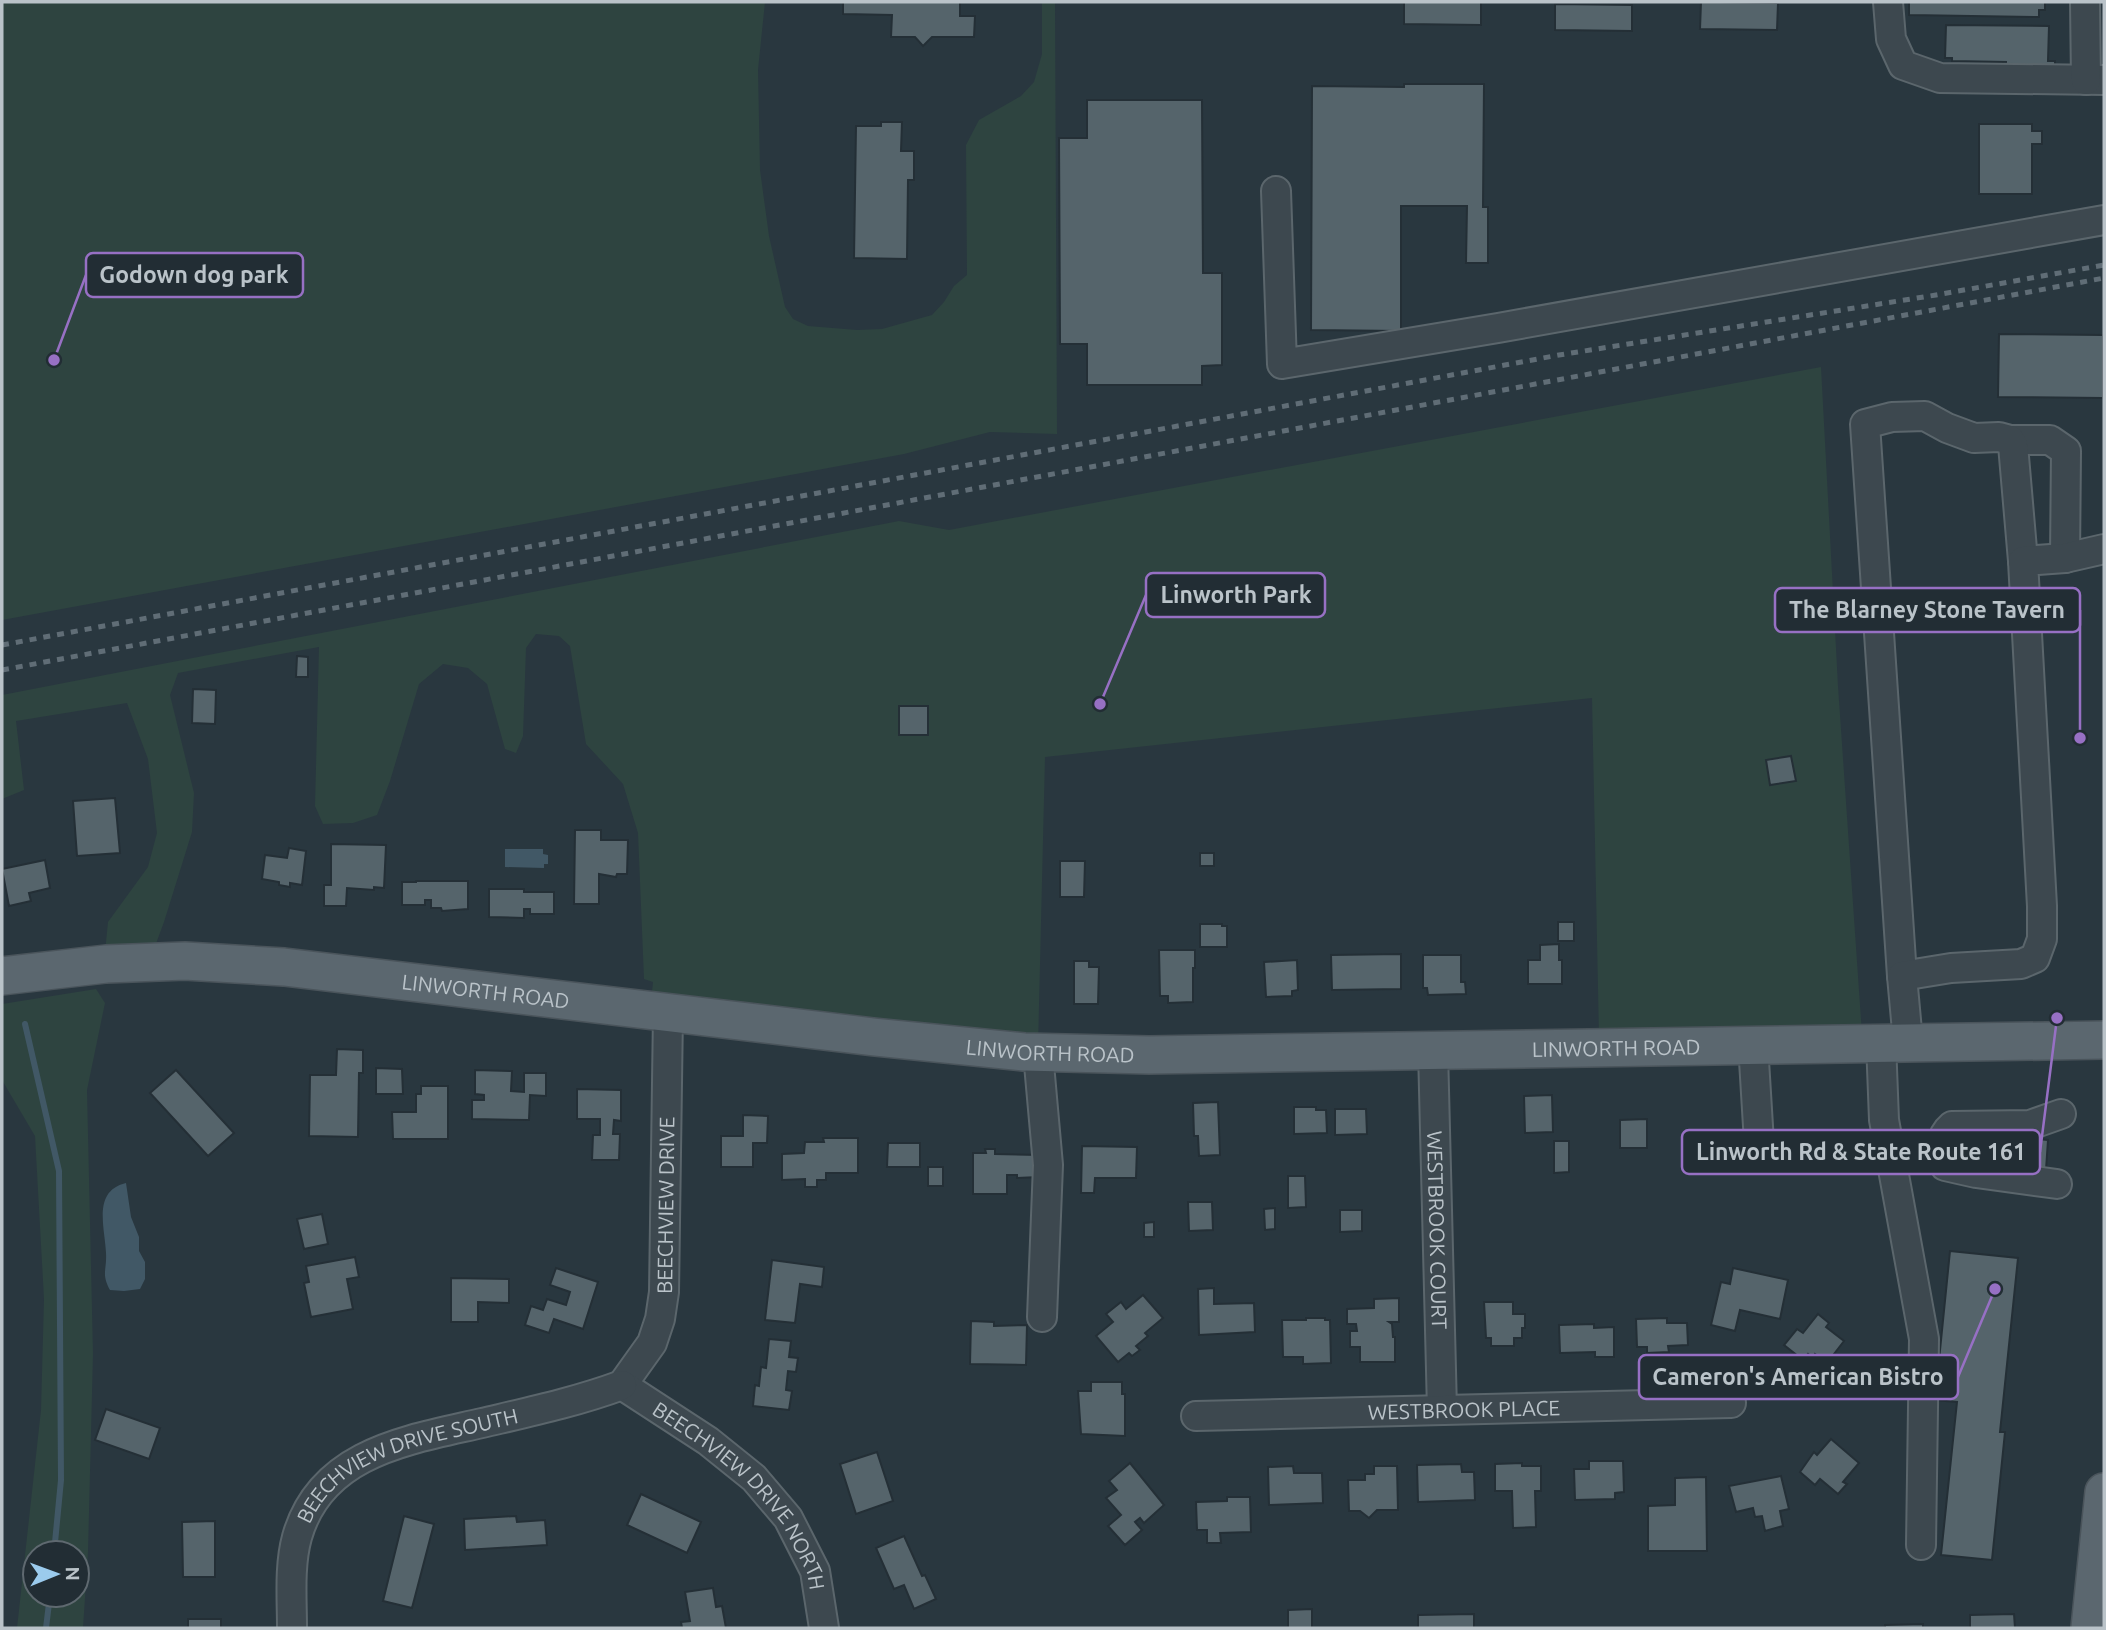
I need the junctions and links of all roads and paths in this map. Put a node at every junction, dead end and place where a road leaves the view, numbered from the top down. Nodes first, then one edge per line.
1 (1888, 2) edge
2 (2085, 2) edge
3 (2095, 80) edge
4 (1276, 191) dead end
5 (2104, 220) edge
6 (2010, 440) junction
7 (2104, 549) edge
8 (2065, 558) junction
9 (2023, 561) junction
10 (2104, 572) edge
11 (2, 976) edge
12 (1902, 976) junction
13 (668, 1013) junction
14 (2104, 1040) edge
15 (1895, 1042) junction
16 (1754, 1044) junction
17 (1433, 1050) junction
18 (1038, 1053) junction
19 (2062, 1114) dead end
20 (1760, 1158) dead end
21 (2057, 1184) dead end
22 (1042, 1317) dead end
23 (622, 1385) junction
24 (1731, 1403) dead end
25 (1442, 1410) junction
26 (1196, 1416) dead end
27 (2104, 1492) edge
28 (1921, 1545) dead end
29 (292, 1628) edge
30 (824, 1628) edge
31 (2090, 1628) edge

1 - 3 street
2 - 3 street
4 - 5 street
6 - 8 street
6 - 9 street
6 - 12 street
7 - 8 street
8 - 9 street
8 - 10 street
9 - 12 street
11 - 13 main road, LINWORTH ROAD
12 - 15 street
13 - 18 main road, LINWORTH ROAD
13 - 23 street, BEECHVIEW DRIVE
14 - 15 main road, LINWORTH ROAD
15 - 16 main road, LINWORTH ROAD
15 - 28 street
16 - 17 main road, LINWORTH ROAD
16 - 20 street
17 - 18 main road, LINWORTH ROAD
17 - 25 street, WESTBROOK COURT
18 - 22 street
19 - 21 street
23 - 29 street, BEECHVIEW DRIVE SOUTH
23 - 30 street, BEECHVIEW DRIVE NORTH
24 - 25 street, WESTBROOK PLACE
25 - 26 street, WESTBROOK PLACE
27 - 31 main road

